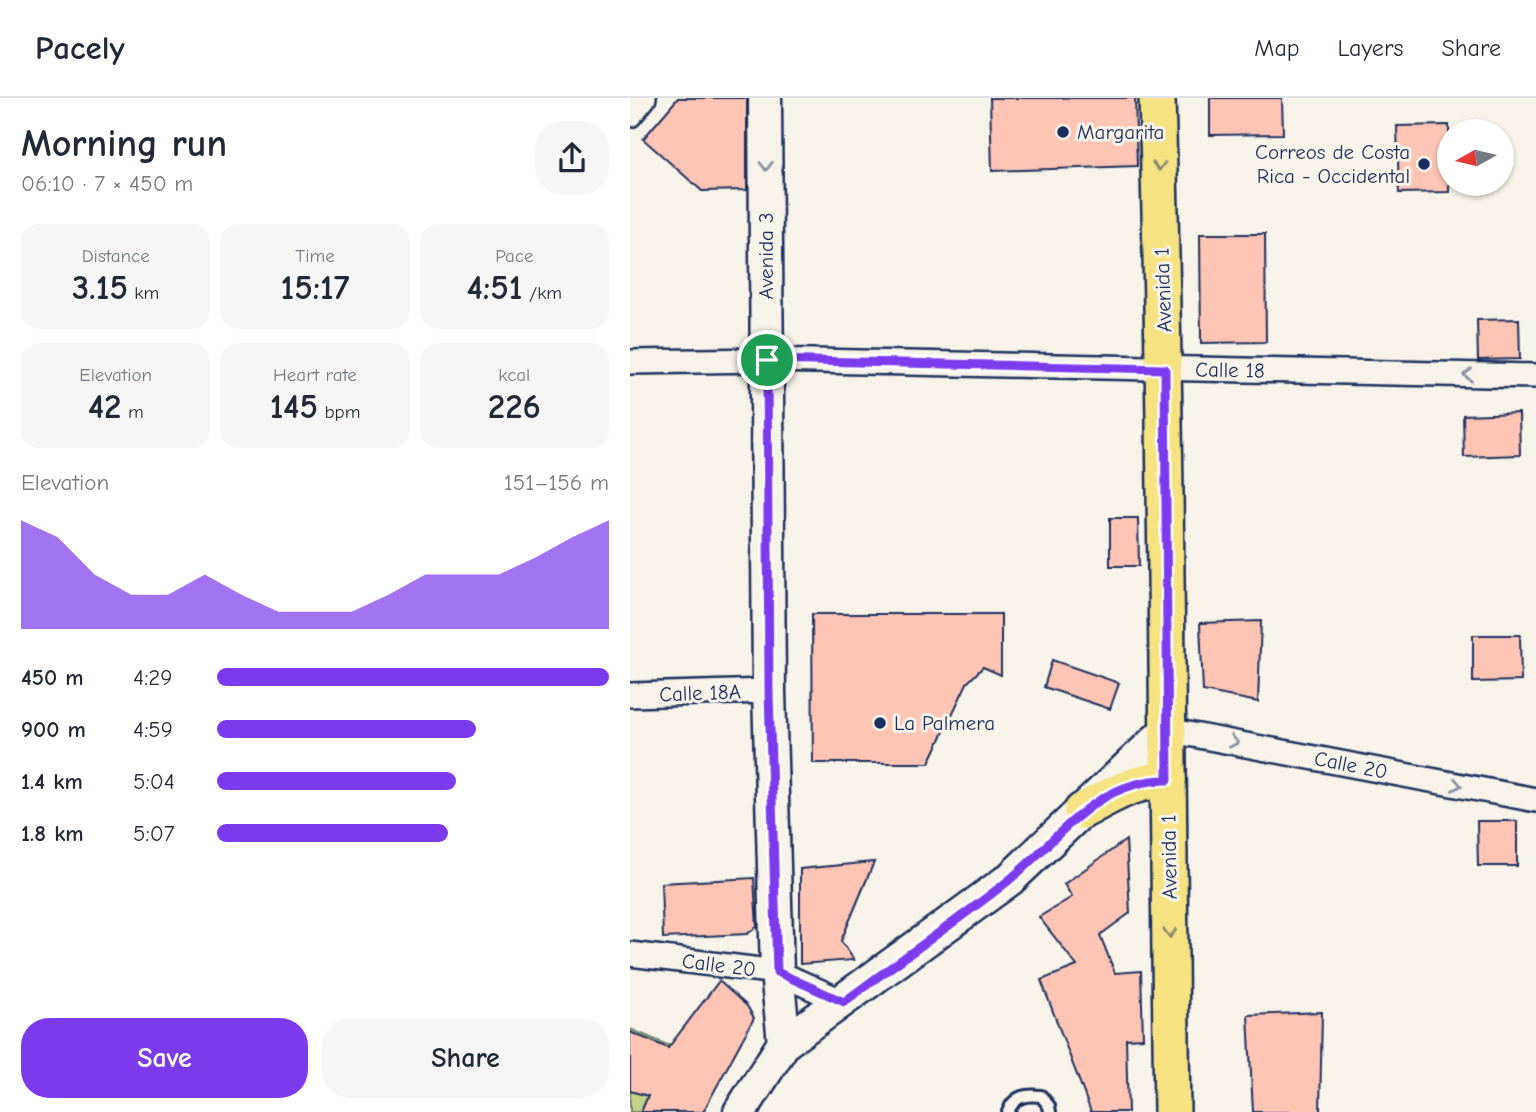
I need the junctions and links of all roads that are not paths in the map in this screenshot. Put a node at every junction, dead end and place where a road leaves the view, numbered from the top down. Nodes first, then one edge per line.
1 (644, 98) edge
2 (765, 98) edge
3 (1157, 98) edge
4 (630, 115) edge
5 (767, 360) junction
6 (630, 362) edge
7 (1165, 369) junction
8 (1536, 376) edge
9 (769, 691) junction
10 (630, 695) edge
11 (1167, 730) junction
12 (1168, 780) junction
13 (1536, 800) edge
14 (1082, 811) junction
15 (630, 954) edge
16 (777, 972) junction
17 (844, 1002) junction
18 (784, 1043) junction
19 (740, 1112) edge
20 (1008, 1112) edge
21 (1050, 1112) edge
22 (1172, 1112) edge

1 - 4 street
2 -> 5 street, Avenida 3
3 -> 7 main road, Avenida 1
5 - 6 street, Calle 18
5 - 7 street, Calle 18
5 - 9 street, Avenida 3
8 -> 7 street, Calle 18
7 - 11 main road, Avenida 1
9 - 10 street, Calle 18A
9 - 16 street, Avenida 3
11 - 12 main road, Avenida 1
11 -> 13 street, Calle 20
11 - 14 street
12 - 14 main road
12 -> 22 main road, Avenida 1
14 - 17 street
15 - 16 street, Calle 20
16 - 17 street, Calle 20
16 - 18 street, Avenida 3
17 - 18 street
18 - 19 street
20 - 21 lane

